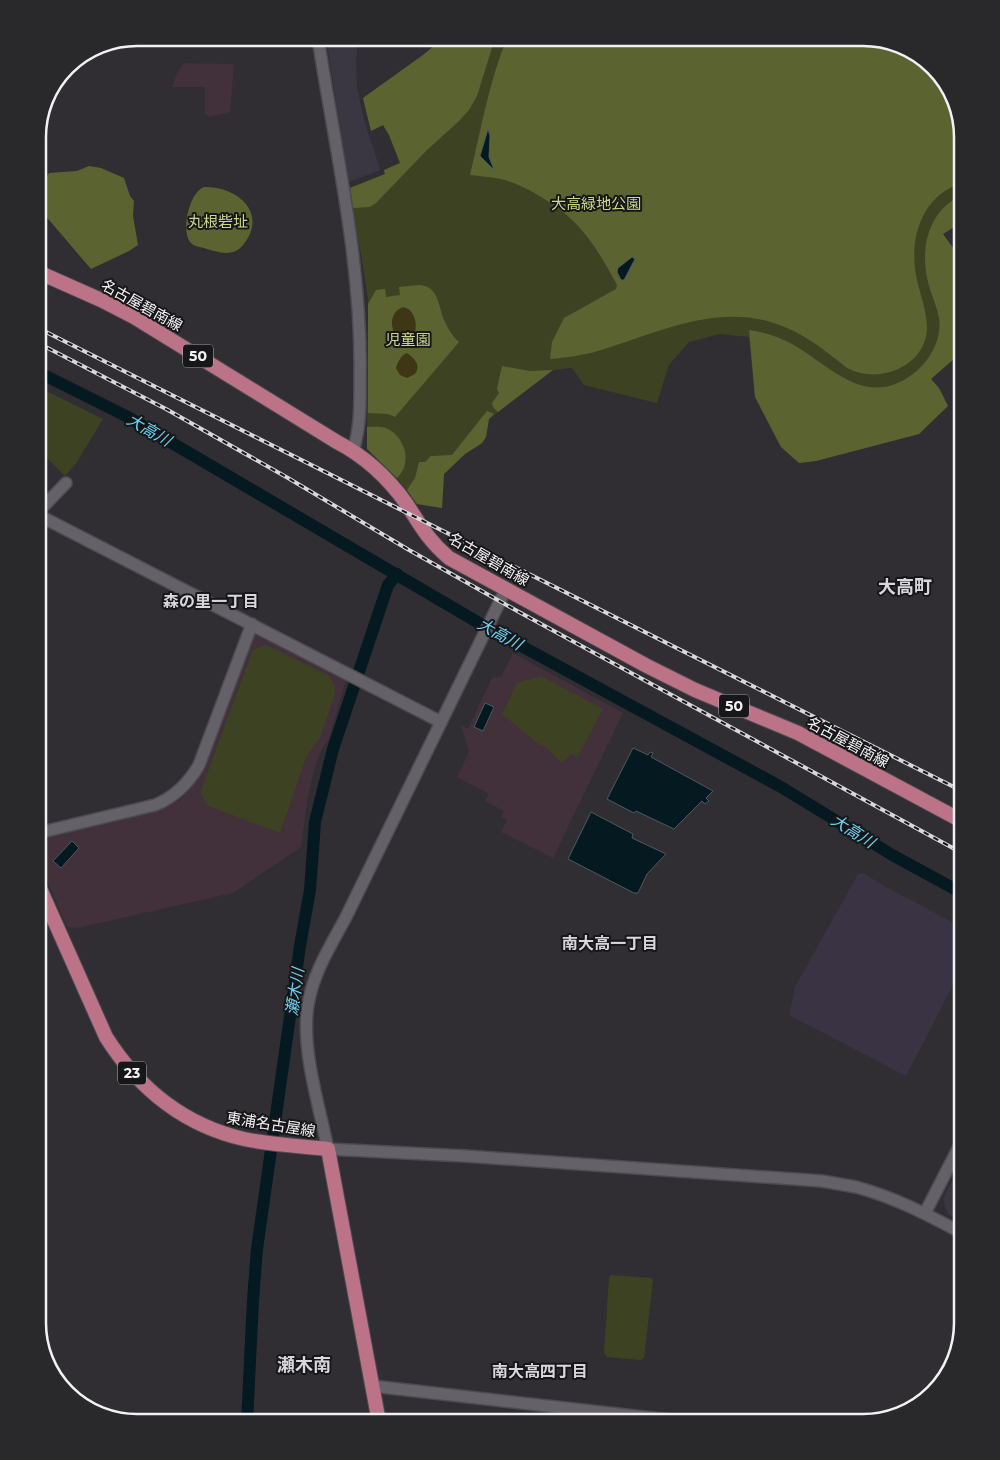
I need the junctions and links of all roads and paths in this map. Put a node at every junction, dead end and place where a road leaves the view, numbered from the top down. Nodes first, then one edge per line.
1 (319, 46) edge
2 (46, 276) edge
3 (353, 451) junction
4 (66, 483) dead end
5 (46, 504) edge
6 (46, 517) edge
7 (506, 589) junction
8 (252, 624) junction
9 (440, 722) junction
10 (954, 817) edge
11 (46, 831) edge
12 (46, 902) edge
13 (328, 1149) junction
14 (954, 1156) edge
15 (924, 1213) junction
16 (954, 1229) edge
17 (372, 1386) junction
18 (377, 1414) edge
19 (618, 1414) edge

1 - 3 street
2 - 3 main road, 名古屋碧南線 / 50
3 - 7 main road, 名古屋碧南線 / 50
4 - 5 street
6 - 8 street
7 - 9 street
7 - 10 main road, 名古屋碧南線 / 50
8 - 9 street
8 - 11 street
9 - 13 street
12 - 13 main road, 東浦名古屋線 / 23
13 - 15 street
13 - 17 main road, 東浦名古屋線
14 - 15 street
15 - 16 street
17 - 18 main road, 東浦名古屋線
17 - 19 street

